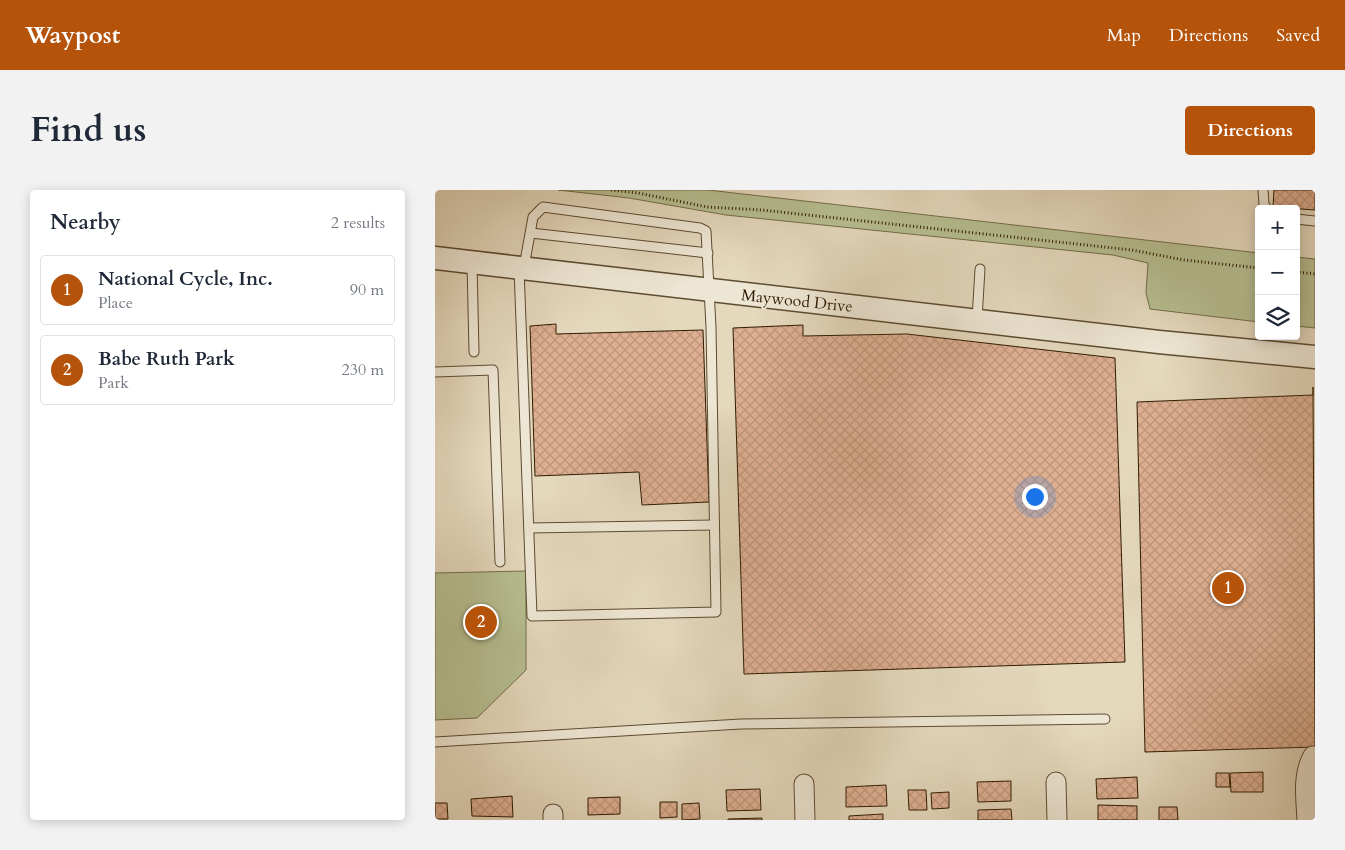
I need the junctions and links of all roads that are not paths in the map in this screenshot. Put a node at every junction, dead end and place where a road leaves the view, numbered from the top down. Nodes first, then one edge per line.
1 (1263, 190) edge
2 (1265, 205) edge
3 (1300, 219) edge
4 (1315, 221) edge
5 (531, 233) junction
6 (708, 253) junction
7 (435, 258) edge
8 (472, 262) junction
9 (521, 268) junction
10 (980, 269) dead end
11 (710, 290) junction
12 (977, 320) junction
13 (474, 352) dead end
14 (1315, 356) edge
15 (435, 372) edge
16 (713, 525) junction
17 (529, 528) junction
18 (500, 562) dead end
19 (1105, 718) dead end
20 (435, 742) edge
21 (1314, 756) edge
22 (1056, 782) dead end
23 (804, 784) dead end
24 (805, 820) edge
25 (1057, 820) edge
26 (1307, 820) edge

1 - 2 lane
3 - 4 lane
5 - 6 lane
5 - 6 lane
5 - 9 lane
6 - 11 lane
7 - 8 street, Maywood Drive
8 - 9 street, Maywood Drive
8 - 13 lane
9 - 11 street, Maywood Drive
9 - 17 lane
10 - 12 lane
11 - 12 street, Maywood Drive
11 - 16 lane
12 - 14 street, Maywood Drive
15 - 18 lane
16 - 17 lane
16 - 17 lane
19 - 20 lane
21 - 26 street
22 - 25 street
23 - 24 street

